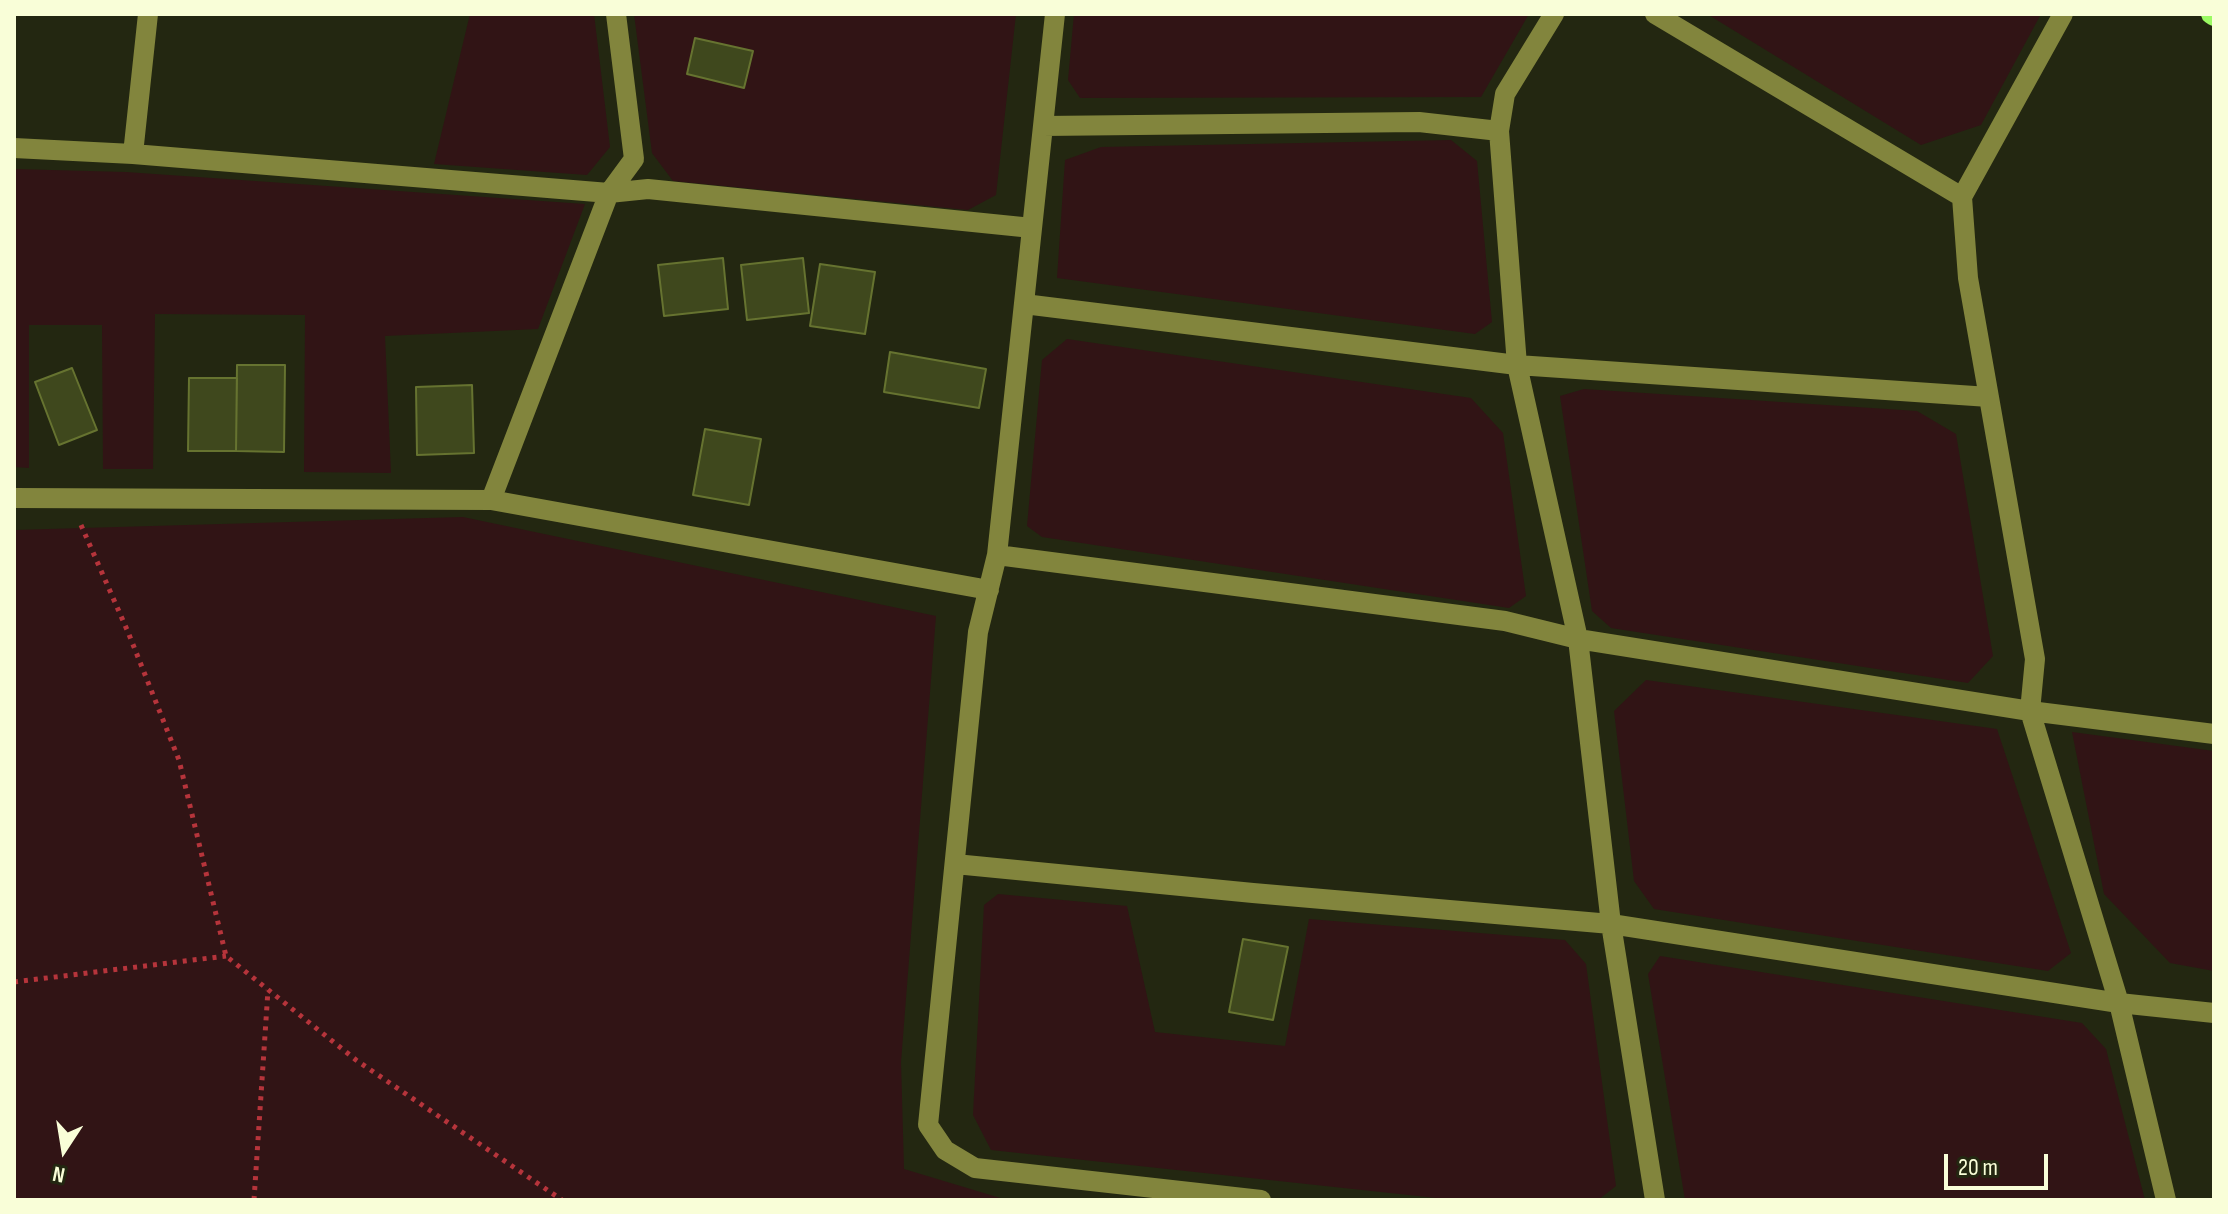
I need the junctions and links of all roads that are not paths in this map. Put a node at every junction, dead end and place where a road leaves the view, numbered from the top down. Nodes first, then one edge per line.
1 (148, 14) edge
2 (616, 14) edge
3 (1055, 14) edge
4 (1554, 14) edge
5 (1655, 14) edge
6 (2063, 14) edge
7 (1043, 126) junction
8 (1499, 131) junction
9 (14, 148) edge
10 (133, 154) junction
11 (609, 193) junction
12 (1962, 197) junction
13 (1032, 228) junction
14 (1024, 304) junction
15 (1517, 365) junction
16 (1989, 397) junction
17 (14, 498) edge
18 (491, 500) junction
19 (997, 555) junction
20 (989, 590) junction
21 (1578, 639) junction
22 (2030, 711) junction
23 (2214, 734) edge
24 (955, 864) junction
25 (1611, 924) junction
26 (2119, 1003) junction
27 (2214, 1013) edge
28 (1253, 1200) edge
29 (1655, 1200) edge
30 (2166, 1200) edge

1 - 10 street
2 - 11 street
3 - 7 street
4 - 8 street
5 - 12 street
6 - 12 street
7 - 8 street
7 - 13 street
8 - 15 street
9 - 10 street
10 - 11 street
11 - 13 street
11 - 18 street
12 - 16 street
13 - 14 street
14 - 15 street
14 - 19 street
15 - 16 street
15 - 21 street
16 - 22 street
17 - 18 street
18 - 20 street
19 - 20 street
19 - 21 street
20 - 24 street
21 - 22 street
21 - 25 street
22 - 23 street
22 - 26 street
24 - 25 street
24 - 28 street
25 - 26 street
25 - 29 street
26 - 27 street
26 - 30 street

